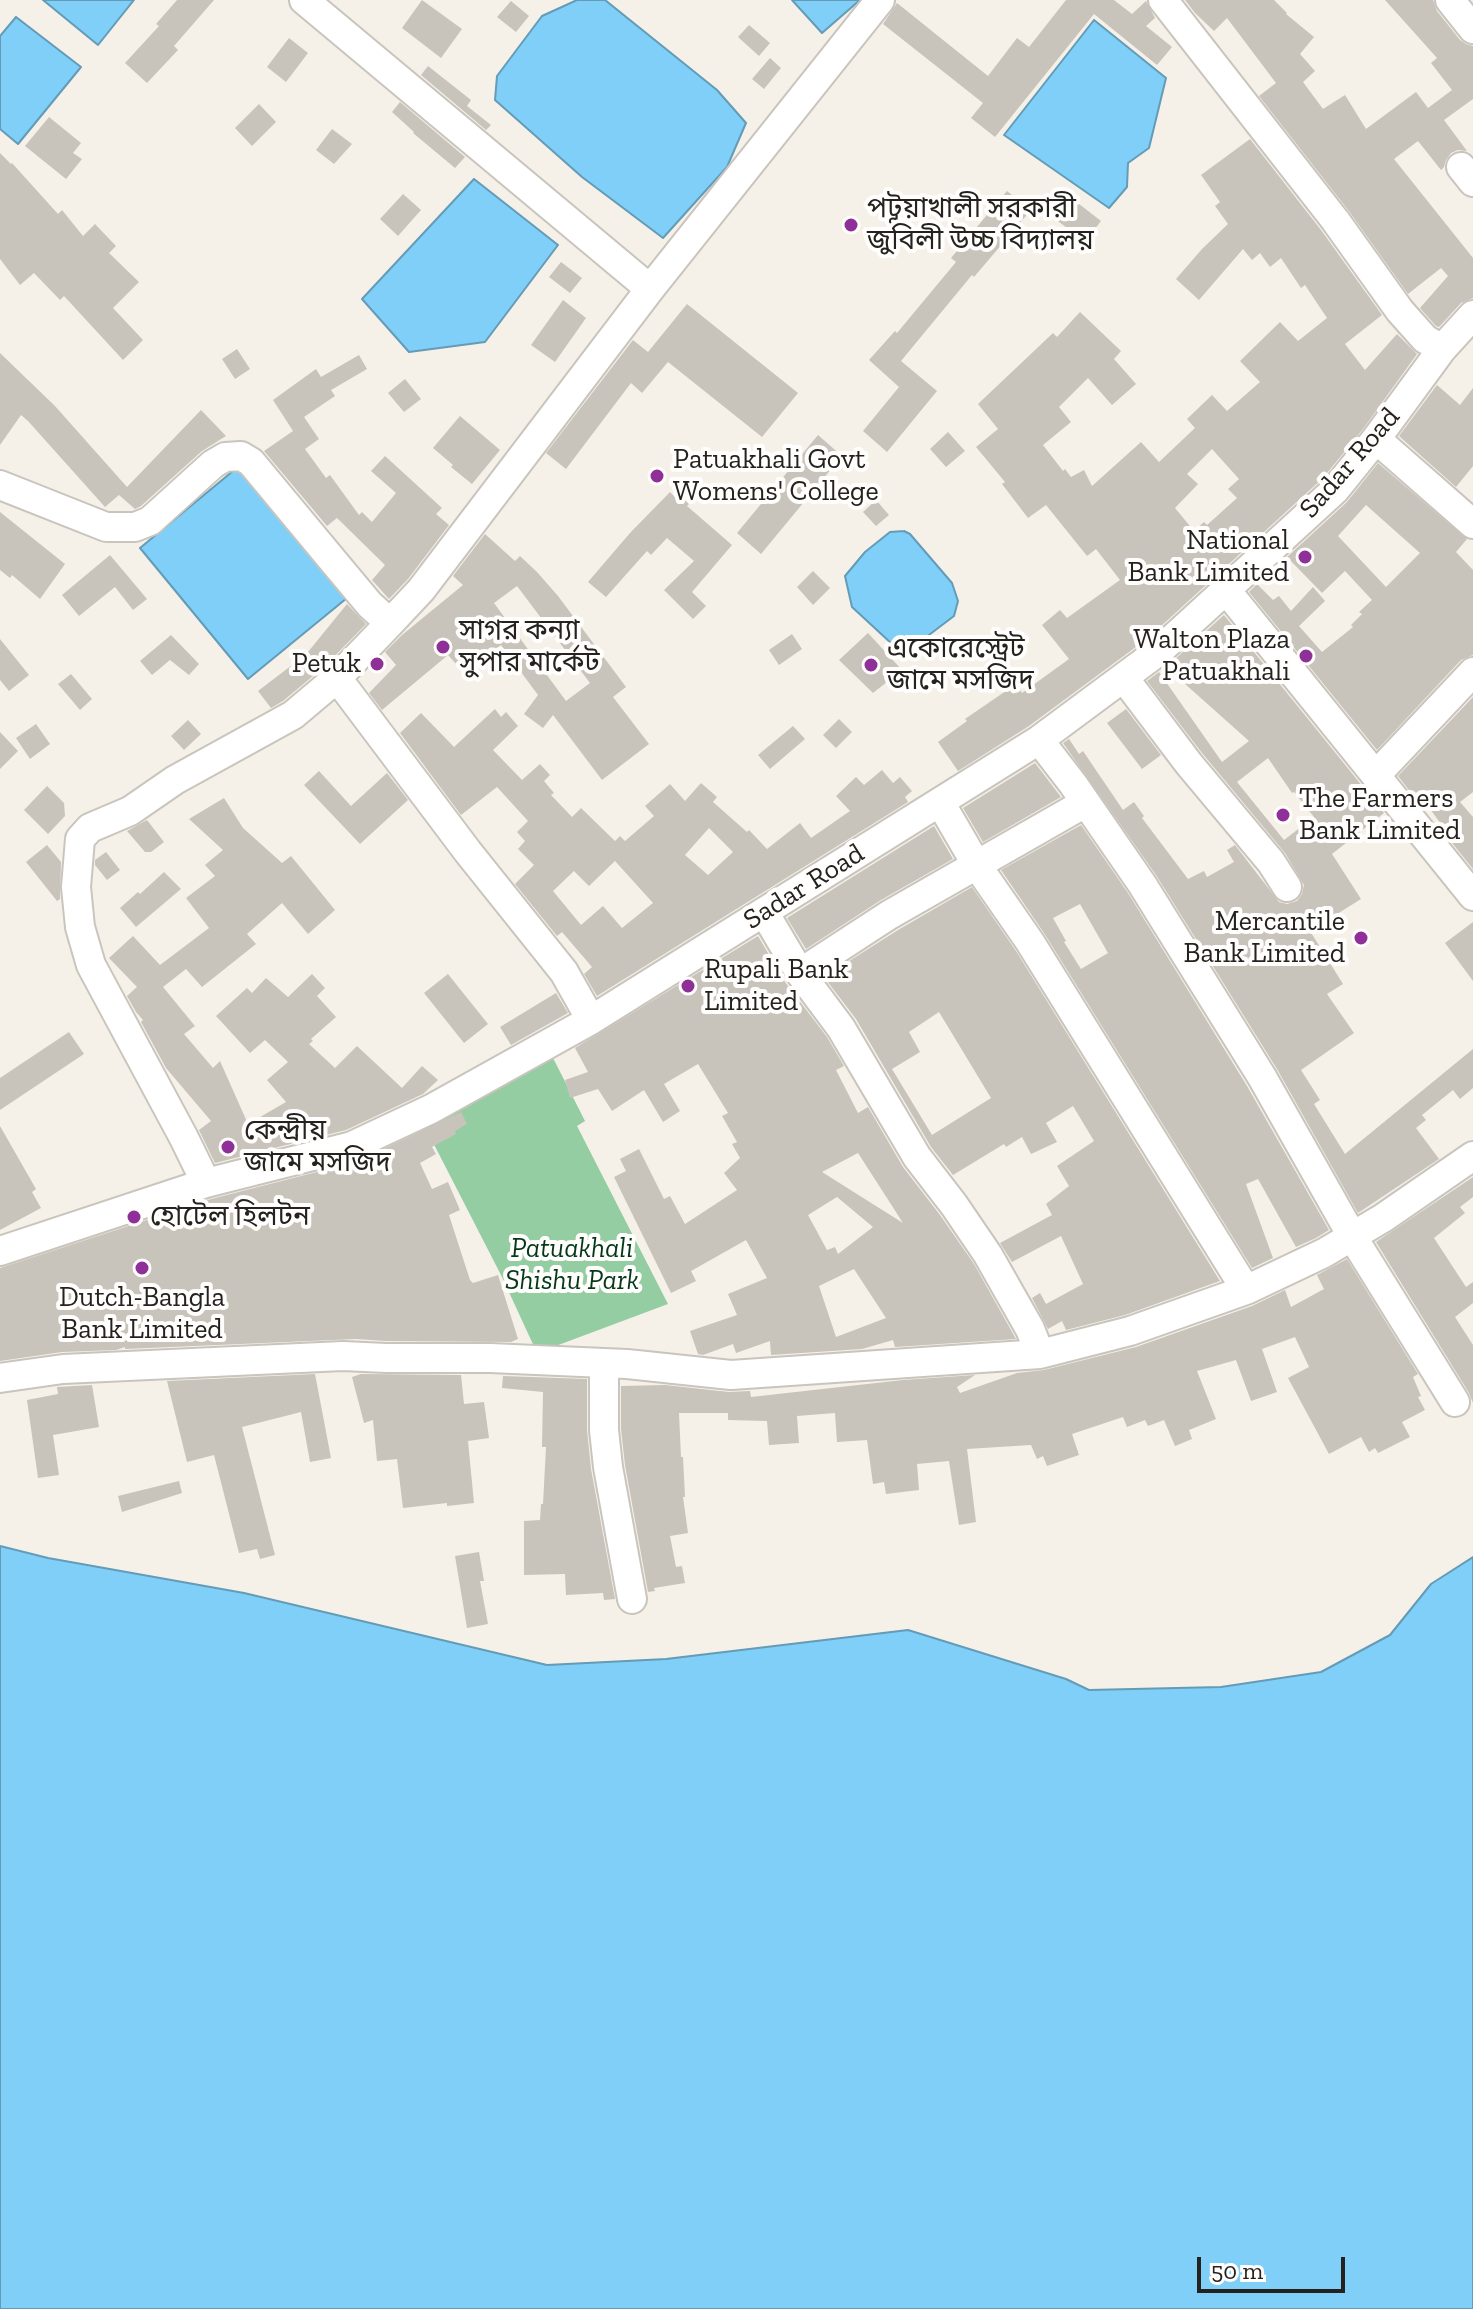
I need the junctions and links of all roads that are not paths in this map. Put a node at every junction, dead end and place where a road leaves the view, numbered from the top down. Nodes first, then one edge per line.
1 (304, 0) edge
2 (880, 0) edge
3 (1163, 0) edge
4 (1450, 0) edge
5 (1473, 29) edge
6 (650, 289) junction
7 (1473, 315) edge
8 (1442, 349) junction
9 (1376, 439) junction
10 (0, 485) edge
11 (1473, 524) edge
12 (1226, 590) junction
13 (390, 623) junction
14 (1473, 672) edge
15 (337, 678) junction
16 (1124, 678) junction
17 (1039, 740) junction
18 (1376, 775) junction
19 (940, 802) junction
20 (1085, 803) junction
21 (976, 864) junction
22 (1287, 887) dead end
23 (1473, 896) edge
24 (764, 912) junction
25 (800, 973) junction
26 (591, 1020) junction
27 (1473, 1156) edge
28 (206, 1183) junction
29 (1352, 1236) junction
30 (2, 1247) edge
31 (1246, 1290) junction
32 (1040, 1354) junction
33 (604, 1363) junction
34 (0, 1378) edge
35 (1455, 1402) dead end
36 (632, 1599) dead end

1 - 6 street
2 - 6 street
3 - 8 street
4 - 5 street
6 - 13 street
7 - 8 street, Sadar Road
8 - 9 street, Sadar Road
9 - 11 street
9 - 12 street, Sadar Road
10 - 13 street
12 - 16 street, Sadar Road
12 - 18 street
13 - 15 street
14 - 18 street
15 - 26 street
15 - 28 street
16 - 17 street, Sadar Road
16 - 22 street
17 - 19 street, Sadar Road
17 - 20 street
18 - 23 street
19 - 21 street
19 - 24 street, Sadar Road
20 - 21 street
20 - 29 street
21 - 25 street
21 - 31 street
24 - 25 street
24 - 26 street, Sadar Road
25 - 32 street
26 - 28 street, Sadar Road
27 - 29 street
28 - 30 street, Sadar Road
29 - 31 street
29 - 35 street
31 - 32 street
32 - 33 street
33 - 34 street
33 - 36 street

